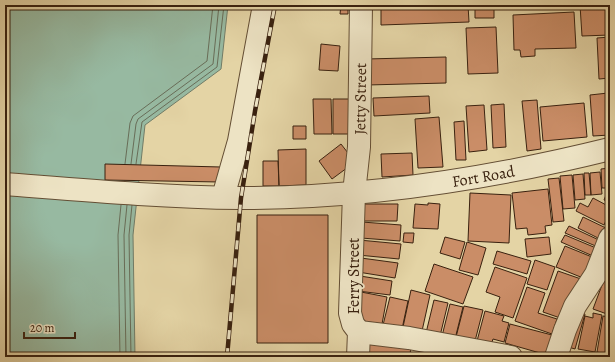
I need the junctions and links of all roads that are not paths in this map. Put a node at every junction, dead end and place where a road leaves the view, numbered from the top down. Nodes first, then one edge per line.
1 (264, 5) edge
2 (361, 5) edge
3 (610, 148) edge
4 (5, 184) edge
5 (354, 193) junction
6 (223, 197) junction
7 (610, 238) edge
8 (359, 332) junction
9 (358, 357) edge
10 (511, 357) edge
11 (556, 357) edge

1 - 6 street
2 - 5 street, Jetty Street
3 - 5 street, Fort Road
4 - 6 street, Fort Road
5 - 6 street, Fort Road
5 - 8 street, Ferry Street
7 - 11 street
8 - 9 street, Ferry Street
8 - 10 street

